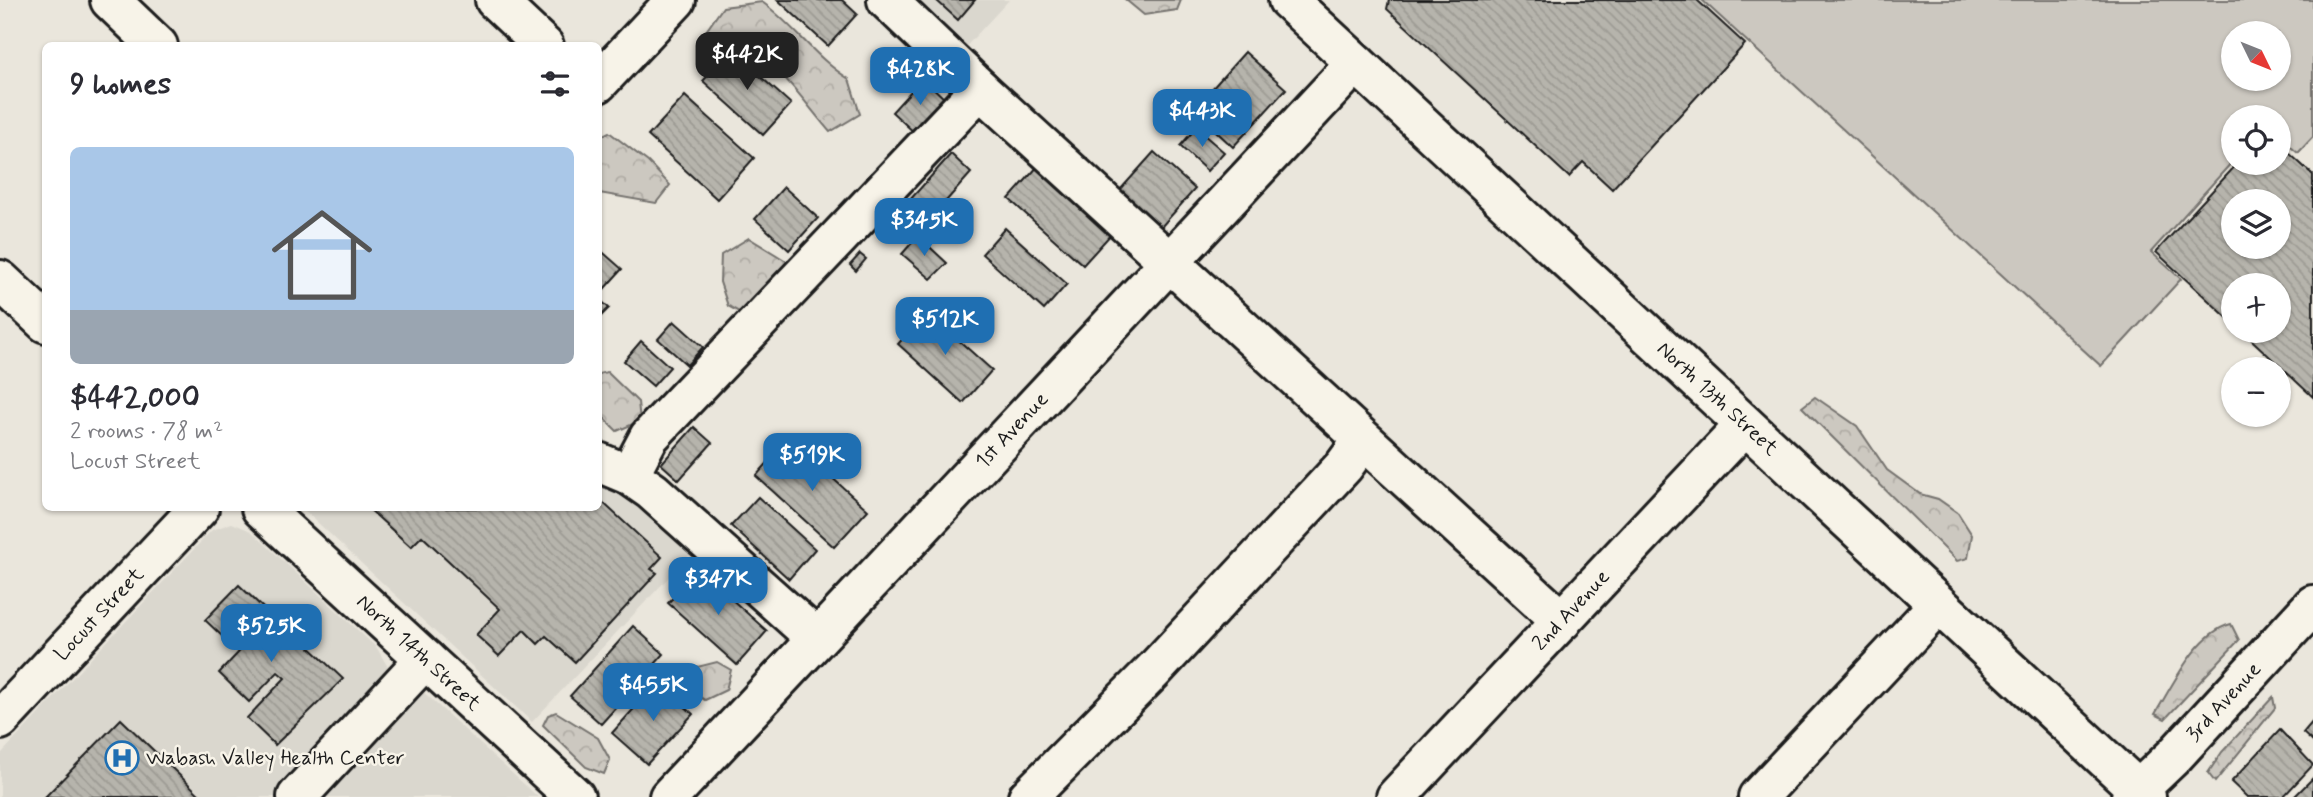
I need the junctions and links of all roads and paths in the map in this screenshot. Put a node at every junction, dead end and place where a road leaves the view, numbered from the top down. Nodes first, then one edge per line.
1 (110, 0) edge
2 (495, 0) edge
3 (676, 0) edge
4 (887, 0) edge
5 (1288, 0) edge
6 (154, 42) edge
7 (540, 42) edge
8 (1356, 63) junction
9 (602, 79) edge
10 (980, 89) junction
11 (1170, 262) junction
12 (0, 280) edge
13 (42, 319) edge
14 (1745, 425) junction
15 (1363, 440) junction
16 (614, 468) edge
17 (196, 511) edge
18 (264, 511) edge
19 (1938, 605) junction
20 (2313, 605) edge
21 (1562, 621) junction
22 (816, 638) junction
23 (425, 659) junction
24 (0, 720) edge
25 (2139, 795) edge
26 (297, 797) edge
27 (575, 797) edge
28 (669, 797) edge
29 (1028, 797) edge
30 (1396, 797) edge
31 (1758, 797) edge

1 - 6 street
2 - 7 street
3 - 9 street
4 - 10 street
5 - 8 street, North 13th Street
8 - 11 street, 1st Avenue
8 - 14 street, North 13th Street
10 - 11 street
10 - 16 street
11 - 15 street
11 - 22 street, 1st Avenue
12 - 13 street
14 - 19 street, North 13th Street
14 - 21 street, 2nd Avenue
15 - 21 street
15 - 29 street
16 - 22 street
17 - 24 street, Locust Street
18 - 23 street, North 14th Street
19 - 25 street, North 13th Street
19 - 31 street
20 - 25 street, 3rd Avenue
21 - 30 street, 2nd Avenue
22 - 28 street, 1st Avenue
23 - 26 street
23 - 27 street, North 14th Street

